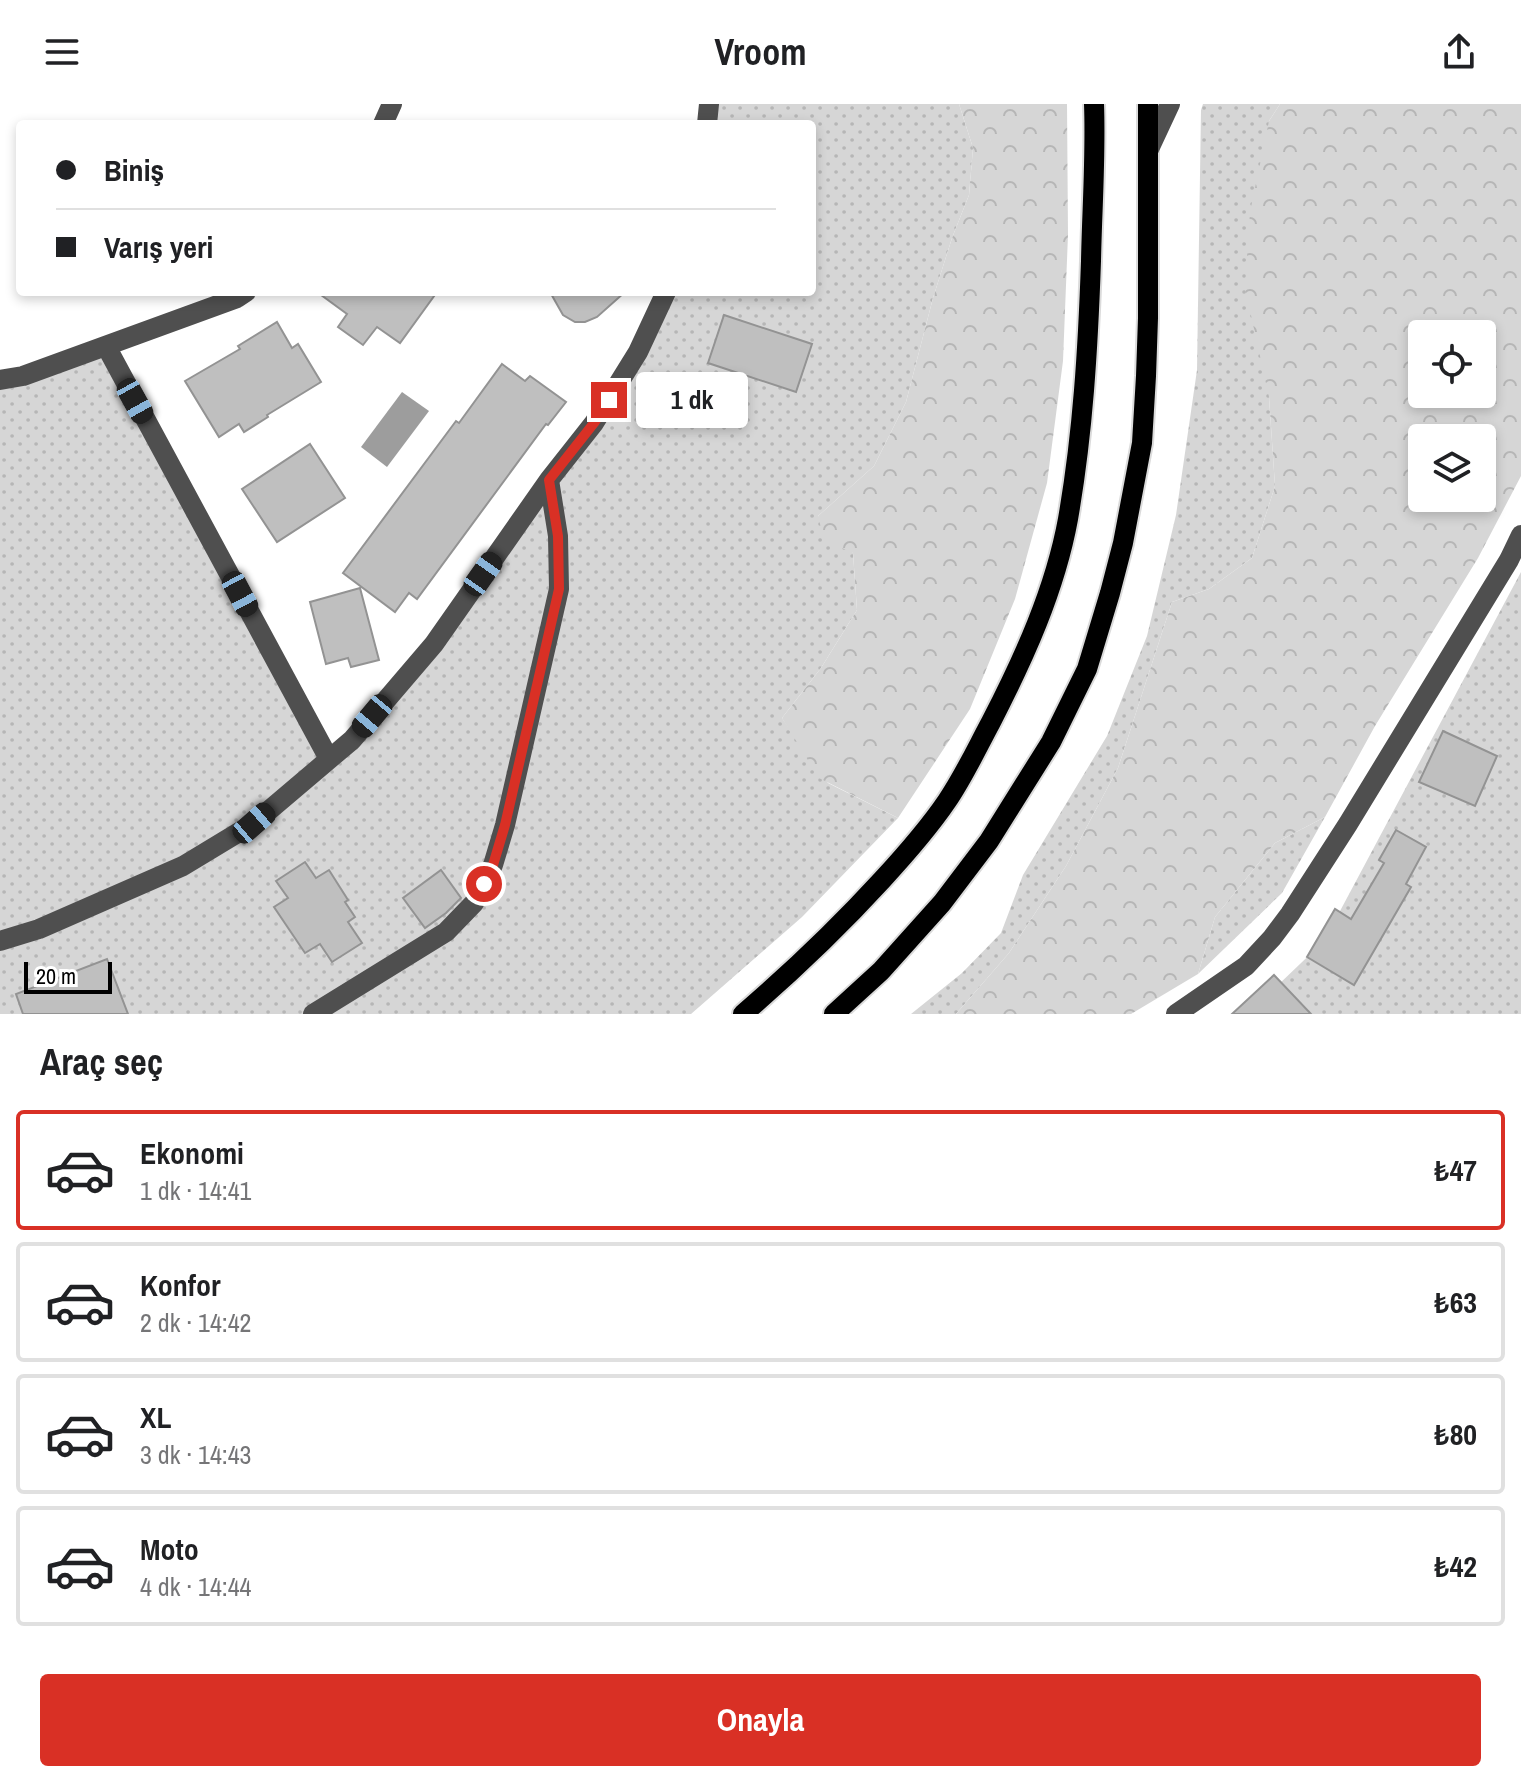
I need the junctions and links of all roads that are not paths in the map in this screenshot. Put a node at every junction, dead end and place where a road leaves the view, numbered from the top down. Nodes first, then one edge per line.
1 (1094, 104) edge
2 (1148, 104) edge
3 (1170, 104) edge
4 (1149, 149) junction
5 (240, 296) edge
6 (664, 296) edge
7 (106, 346) junction
8 (0, 380) edge
9 (549, 480) junction
10 (1521, 535) edge
11 (329, 759) junction
12 (0, 941) edge
13 (313, 1014) edge
14 (743, 1014) edge
15 (834, 1014) edge
16 (1176, 1014) edge

1 - 14 main road
2 - 4 main road
3 - 4 street
4 - 15 main road
5 - 7 street
6 - 9 street
7 - 8 street
7 - 11 street
9 - 11 street
9 - 13 street
10 - 16 street
11 - 12 street

